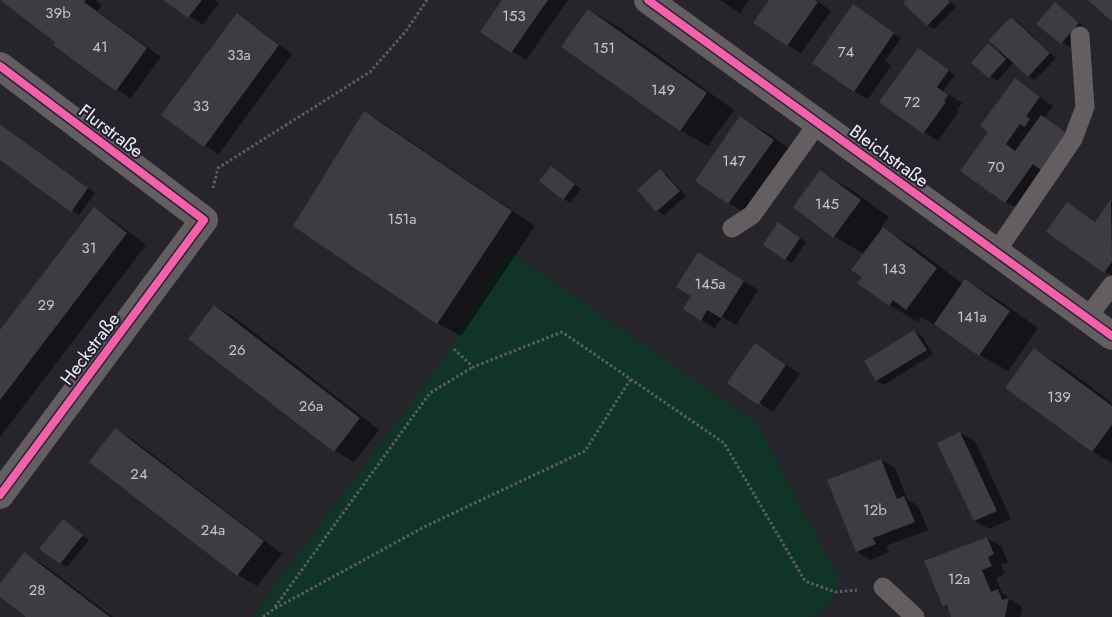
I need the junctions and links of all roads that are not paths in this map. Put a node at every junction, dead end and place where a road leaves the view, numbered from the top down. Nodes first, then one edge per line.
1 (648, 0) edge
2 (1080, 36) dead end
3 (0, 66) edge
4 (818, 123) junction
5 (204, 220) joint
6 (732, 228) dead end
7 (996, 252) junction
8 (1112, 285) edge
9 (1087, 318) junction
10 (1112, 336) edge
11 (0, 495) edge
12 (883, 587) road end
13 (915, 617) edge

1 - 4 street, Bleichstraße
2 - 7 lane
3 - 5 street, Flurstraße
4 - 6 lane
4 - 7 street, Bleichstraße
5 - 11 street, Heckstraße
7 - 9 street, Bleichstraße
8 - 9 lane
9 - 10 street, Bleichstraße
12 - 13 lane

